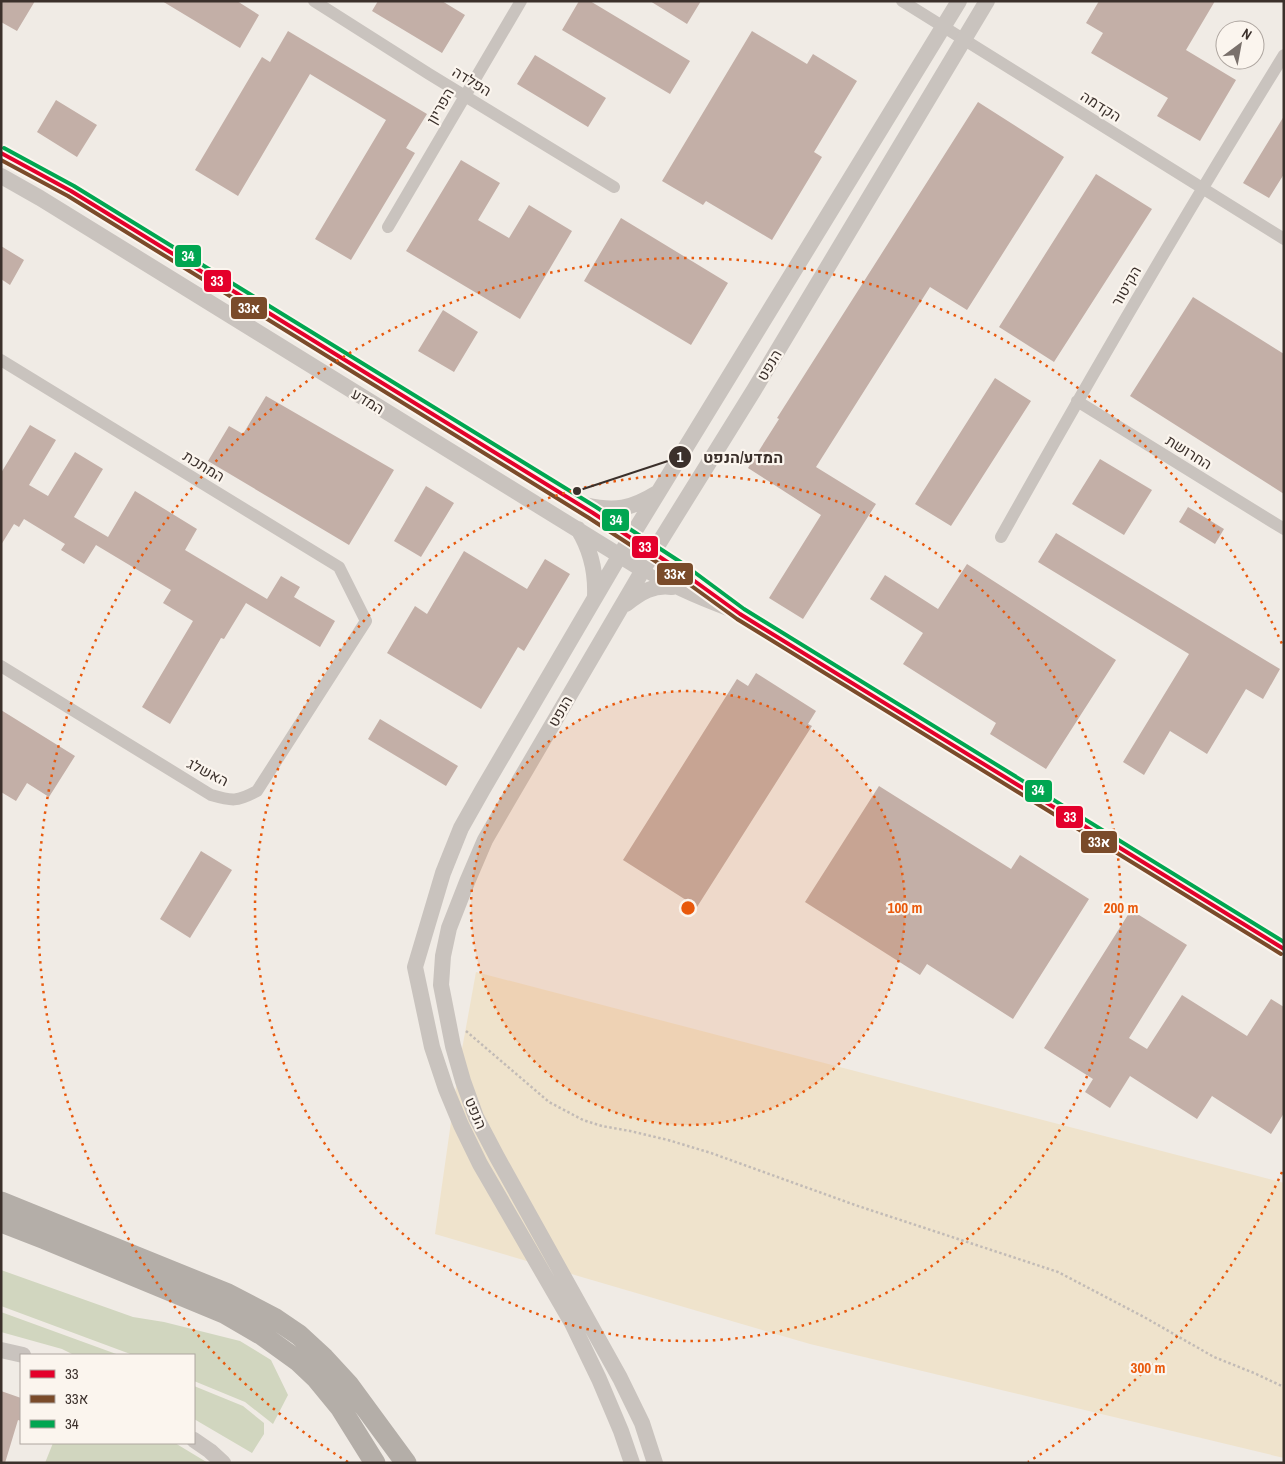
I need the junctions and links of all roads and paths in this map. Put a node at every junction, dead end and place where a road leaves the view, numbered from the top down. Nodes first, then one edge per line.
1 (314, 1) edge
2 (521, 1) edge
3 (902, 1) edge
4 (959, 1) edge
5 (987, 1) edge
6 (944, 27) junction
7 (963, 40) junction
8 (1284, 55) edge
9 (465, 96) junction
10 (1, 153) edge
11 (1, 176) edge
12 (614, 187) dead end
13 (1202, 188) junction
14 (388, 227) dead end
15 (1284, 239) edge
16 (1, 360) edge
17 (1077, 401) junction
18 (659, 492) junction
19 (580, 504) junction
20 (578, 529) junction
21 (1284, 529) edge
22 (631, 537) junction
23 (1001, 537) dead end
24 (654, 551) junction
25 (620, 555) junction
26 (643, 570) junction
27 (672, 587) junction
28 (595, 598) junction
29 (619, 610) junction
30 (740, 614) junction
31 (366, 621) joint
32 (1, 666) edge
33 (1284, 949) edge
34 (446, 1014) junction
35 (1, 1202) edge
36 (1, 1222) edge
37 (1, 1350) edge
38 (20, 1354) edge
39 (1284, 1387) edge
40 (195, 1441) edge
41 (223, 1463) edge
42 (375, 1463) edge
43 (406, 1463) edge
44 (632, 1463) edge
45 (655, 1463) edge

1 - 9 street, הפלדה
2 - 9 street, הפריון
3 - 6 street, הקדמה
4 - 6 street, הנפט
5 - 7 street, הנפט
6 - 7 street, הקדמה
6 - 18 street, הנפט
7 - 13 street, הקדמה
7 - 24 street, הנפט
8 - 13 street, הקיטור
9 - 12 street, הפלדה
9 - 14 street, הפריון
10 - 19 street, המדע
11 - 20 street, המדע
13 - 15 street, הקדמה
13 - 17 street, הקיטור
16 - 31 street, המתכת
17 - 21 street, החרושת
17 - 23 street, הקיטור
18 - 19 street
18 - 22 street, הנפט
19 - 22 street, המדע
20 - 25 street, המדע
20 - 28 street
22 - 24 street, המדע
22 - 25 street, הנפט
24 - 26 street, הנפט
24 - 30 street, המדע
25 - 26 street, המדע
25 - 28 street, הנפט
26 - 27 street, המדע
26 - 29 street, הנפט
27 - 29 street
27 - 30 street, המדע
28 - 44 street, הנפט
29 - 34 street, הנפט
30 - 33 street, המדע
31 - 32 street, האשלג
34 - 39 path
34 - 45 street, הנפט
35 - 43 highway
36 - 42 highway
37 - 38 street
40 - 41 street

